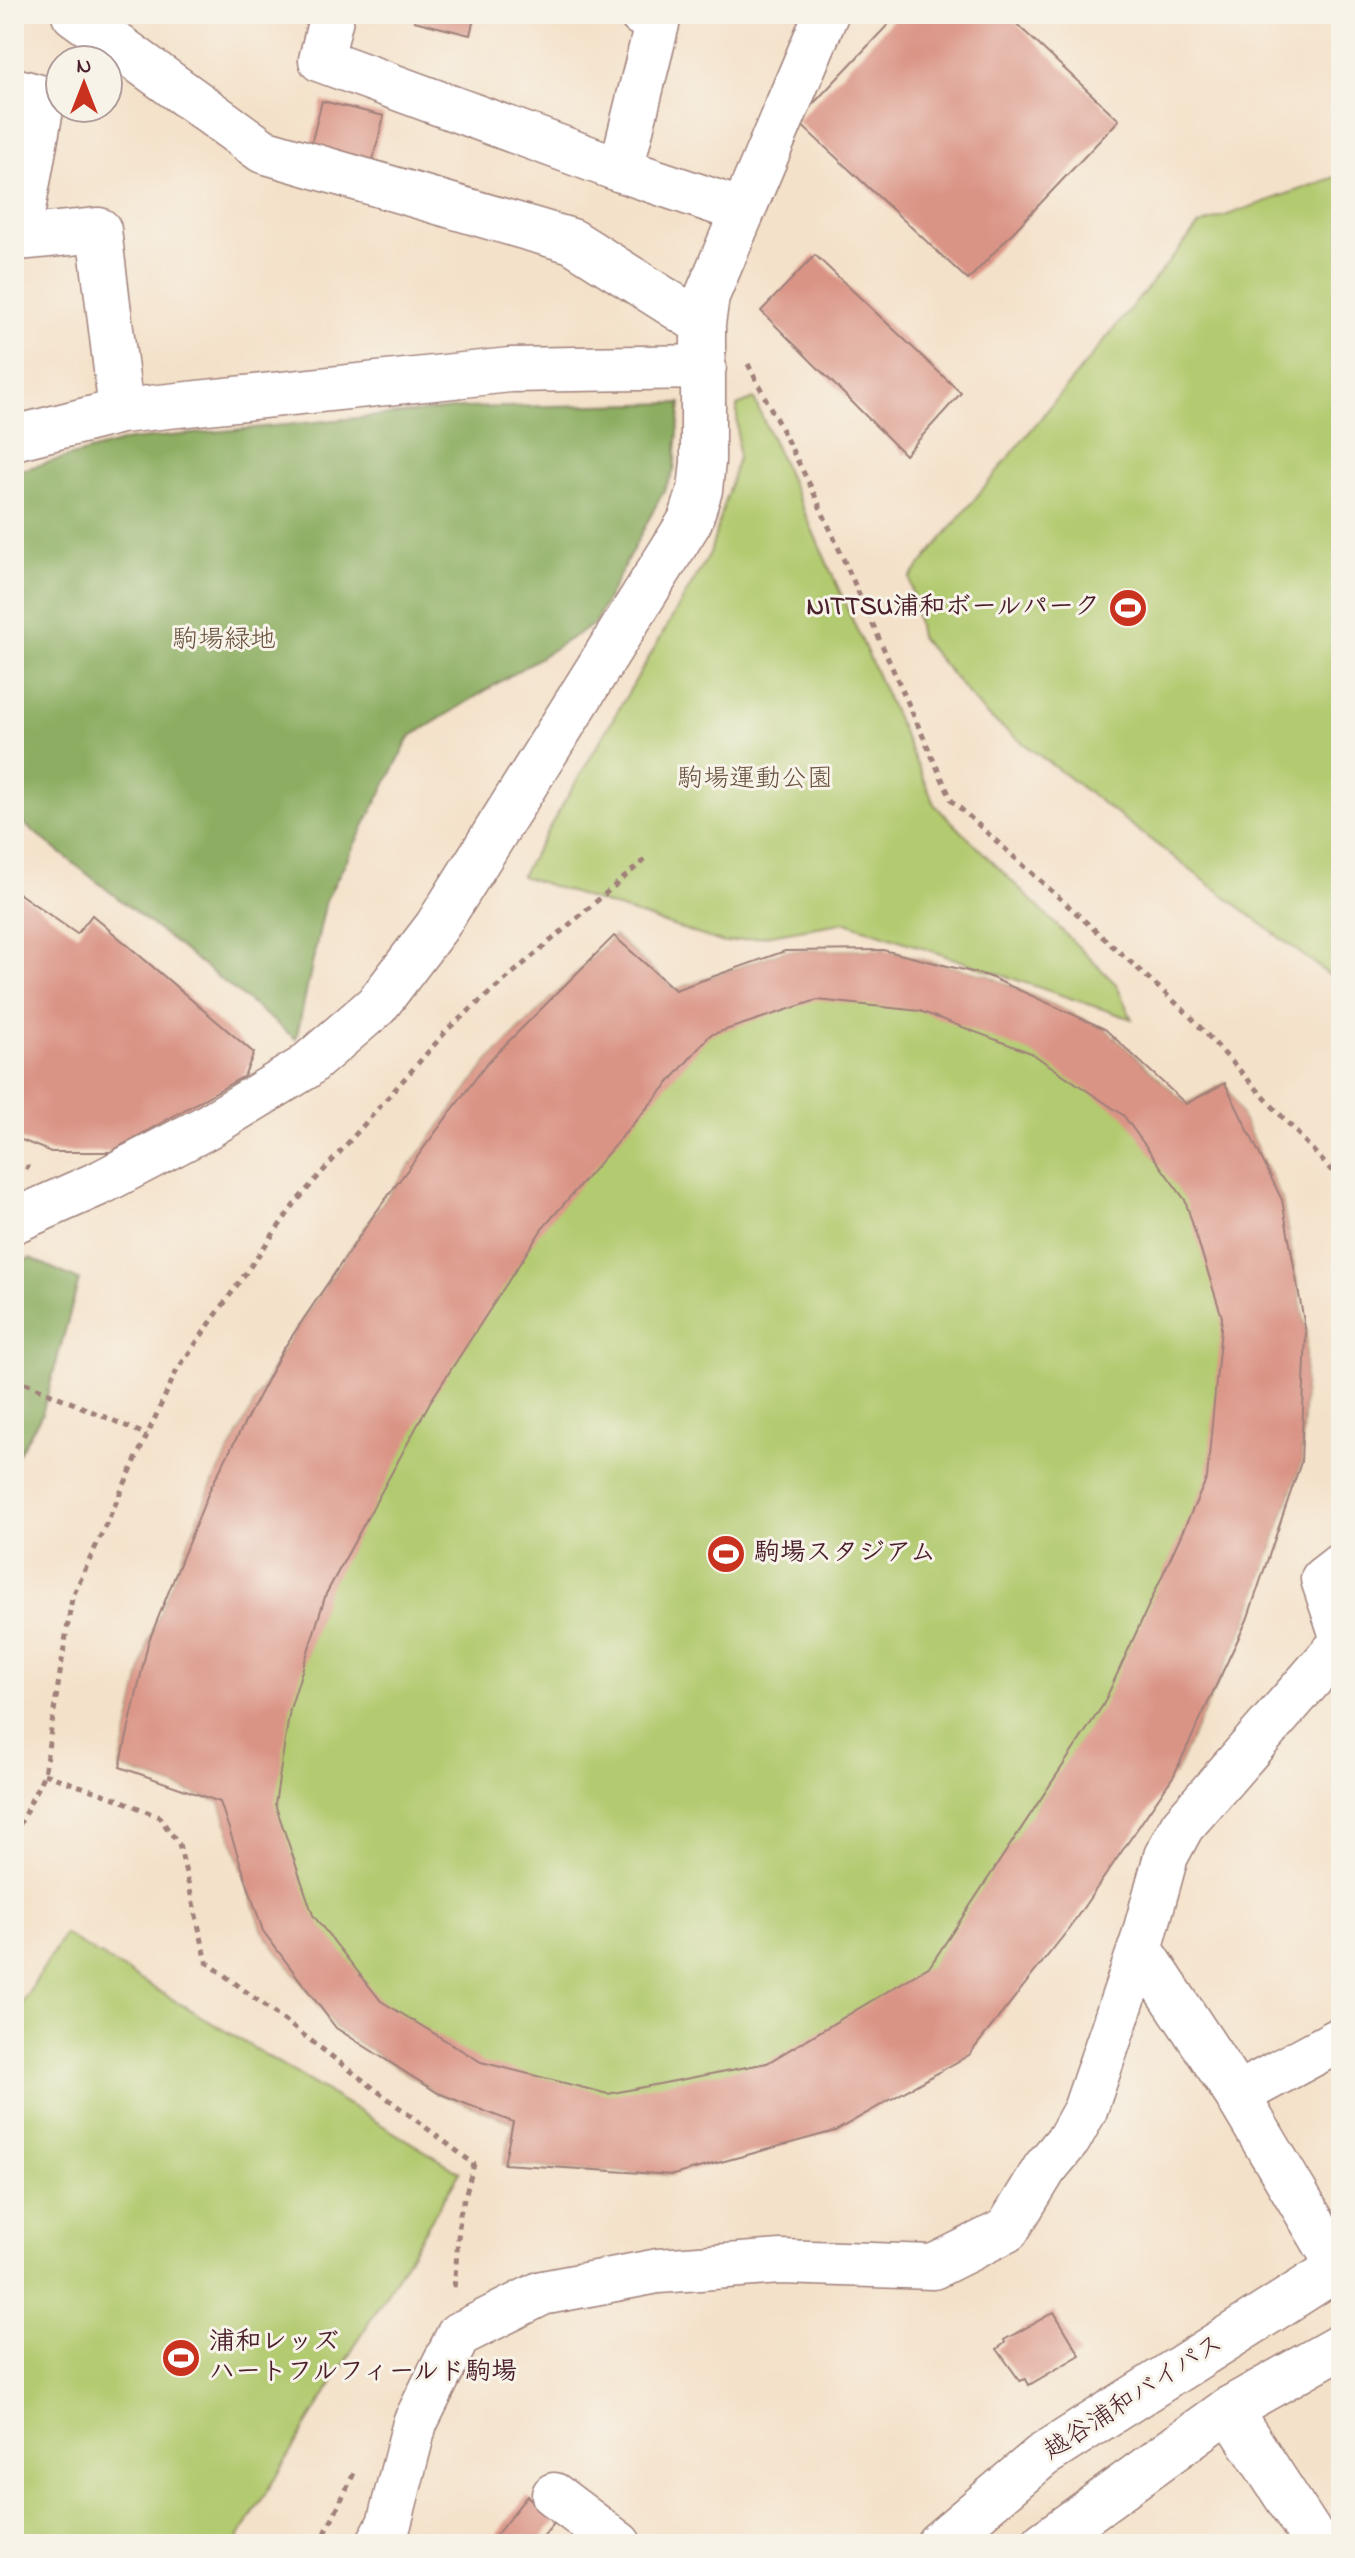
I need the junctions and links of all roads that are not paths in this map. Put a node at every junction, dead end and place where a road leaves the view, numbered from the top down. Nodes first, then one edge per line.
1 (74, 14) edge
2 (332, 14) edge
3 (641, 14) edge
4 (826, 14) edge
5 (14, 90) edge
6 (621, 170) junction
7 (743, 211) junction
8 (704, 346) junction
9 (121, 411) junction
10 (14, 438) edge
11 (14, 1221) edge
12 (1341, 1565) edge
13 (1341, 1633) edge
14 (1341, 1644) edge
15 (1140, 1948) junction
16 (1341, 2039) edge
17 (1237, 2095) junction
18 (1340, 2267) edge
19 (1341, 2346) edge
20 (1229, 2409) junction
21 (554, 2495) dead end
22 (1062, 2538) edge
23 (378, 2544) edge
24 (619, 2544) edge
25 (938, 2544) edge
26 (1317, 2544) edge

1 - 8 main road
2 - 6 main road
3 - 6 main road
4 - 7 main road
5 - 9 main road
6 - 7 main road
7 - 8 main road
8 - 9 main road
8 - 11 main road
9 - 10 main road
12 - 13 main road
14 - 15 main road
15 - 17 main road
15 - 23 main road
16 - 17 main road
17 - 18 main road
18 - 25 main road, 越谷浦和バイパス
19 - 20 main road
20 - 22 main road
20 - 26 main road
21 - 24 main road

